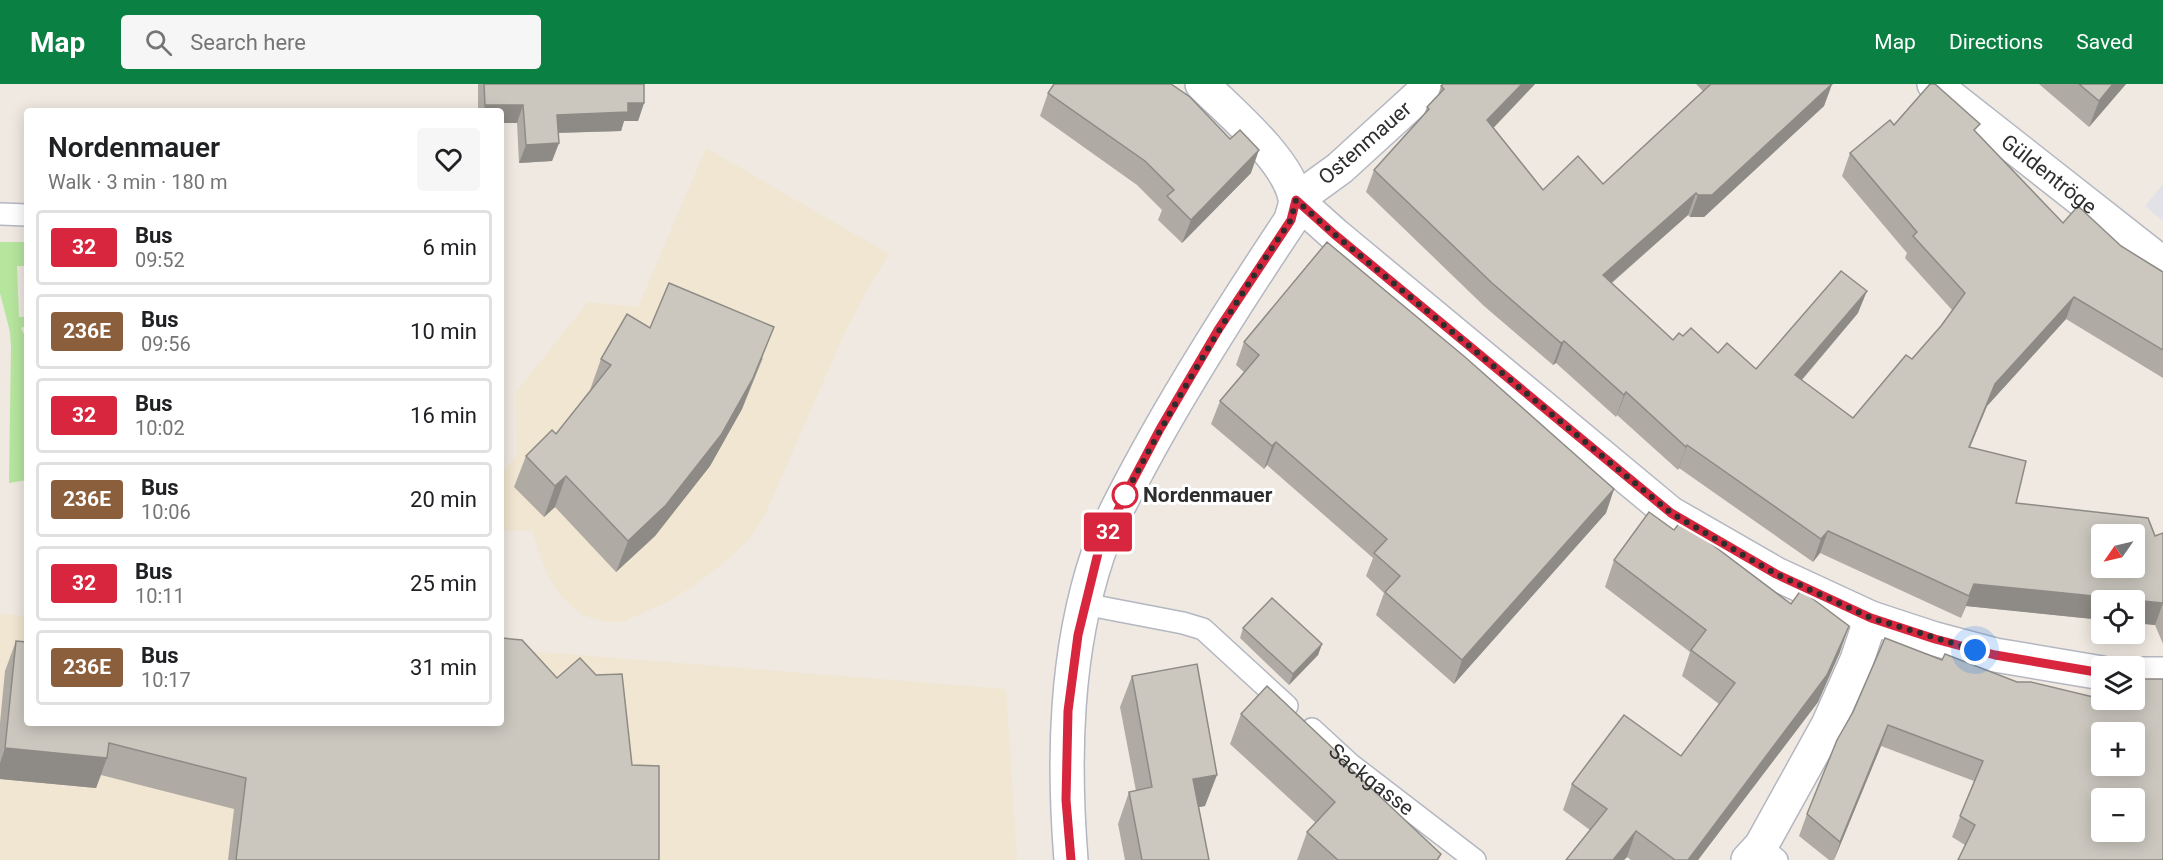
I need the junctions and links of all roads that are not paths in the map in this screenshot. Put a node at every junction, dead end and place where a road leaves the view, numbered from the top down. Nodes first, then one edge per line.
1 (1202, 84) edge
2 (1432, 84) edge
3 (1934, 84) edge
4 (1296, 200) junction
5 (0, 214) edge
6 (24, 215) edge
7 (2163, 264) edge
8 (1084, 604) junction
9 (1871, 618) junction
10 (2091, 671) edge
11 (2145, 674) edge
12 (2163, 674) edge
13 (1762, 855) edge
14 (1071, 860) edge
15 (1475, 860) edge

1 - 4 street
2 - 4 street, Ostenmauer
3 - 7 street, Güldentröge
4 - 8 street
4 - 9 street
5 - 6 lane
8 - 14 street
8 - 15 lane, Sackgasse
9 - 10 street
9 - 13 street
11 - 12 street

